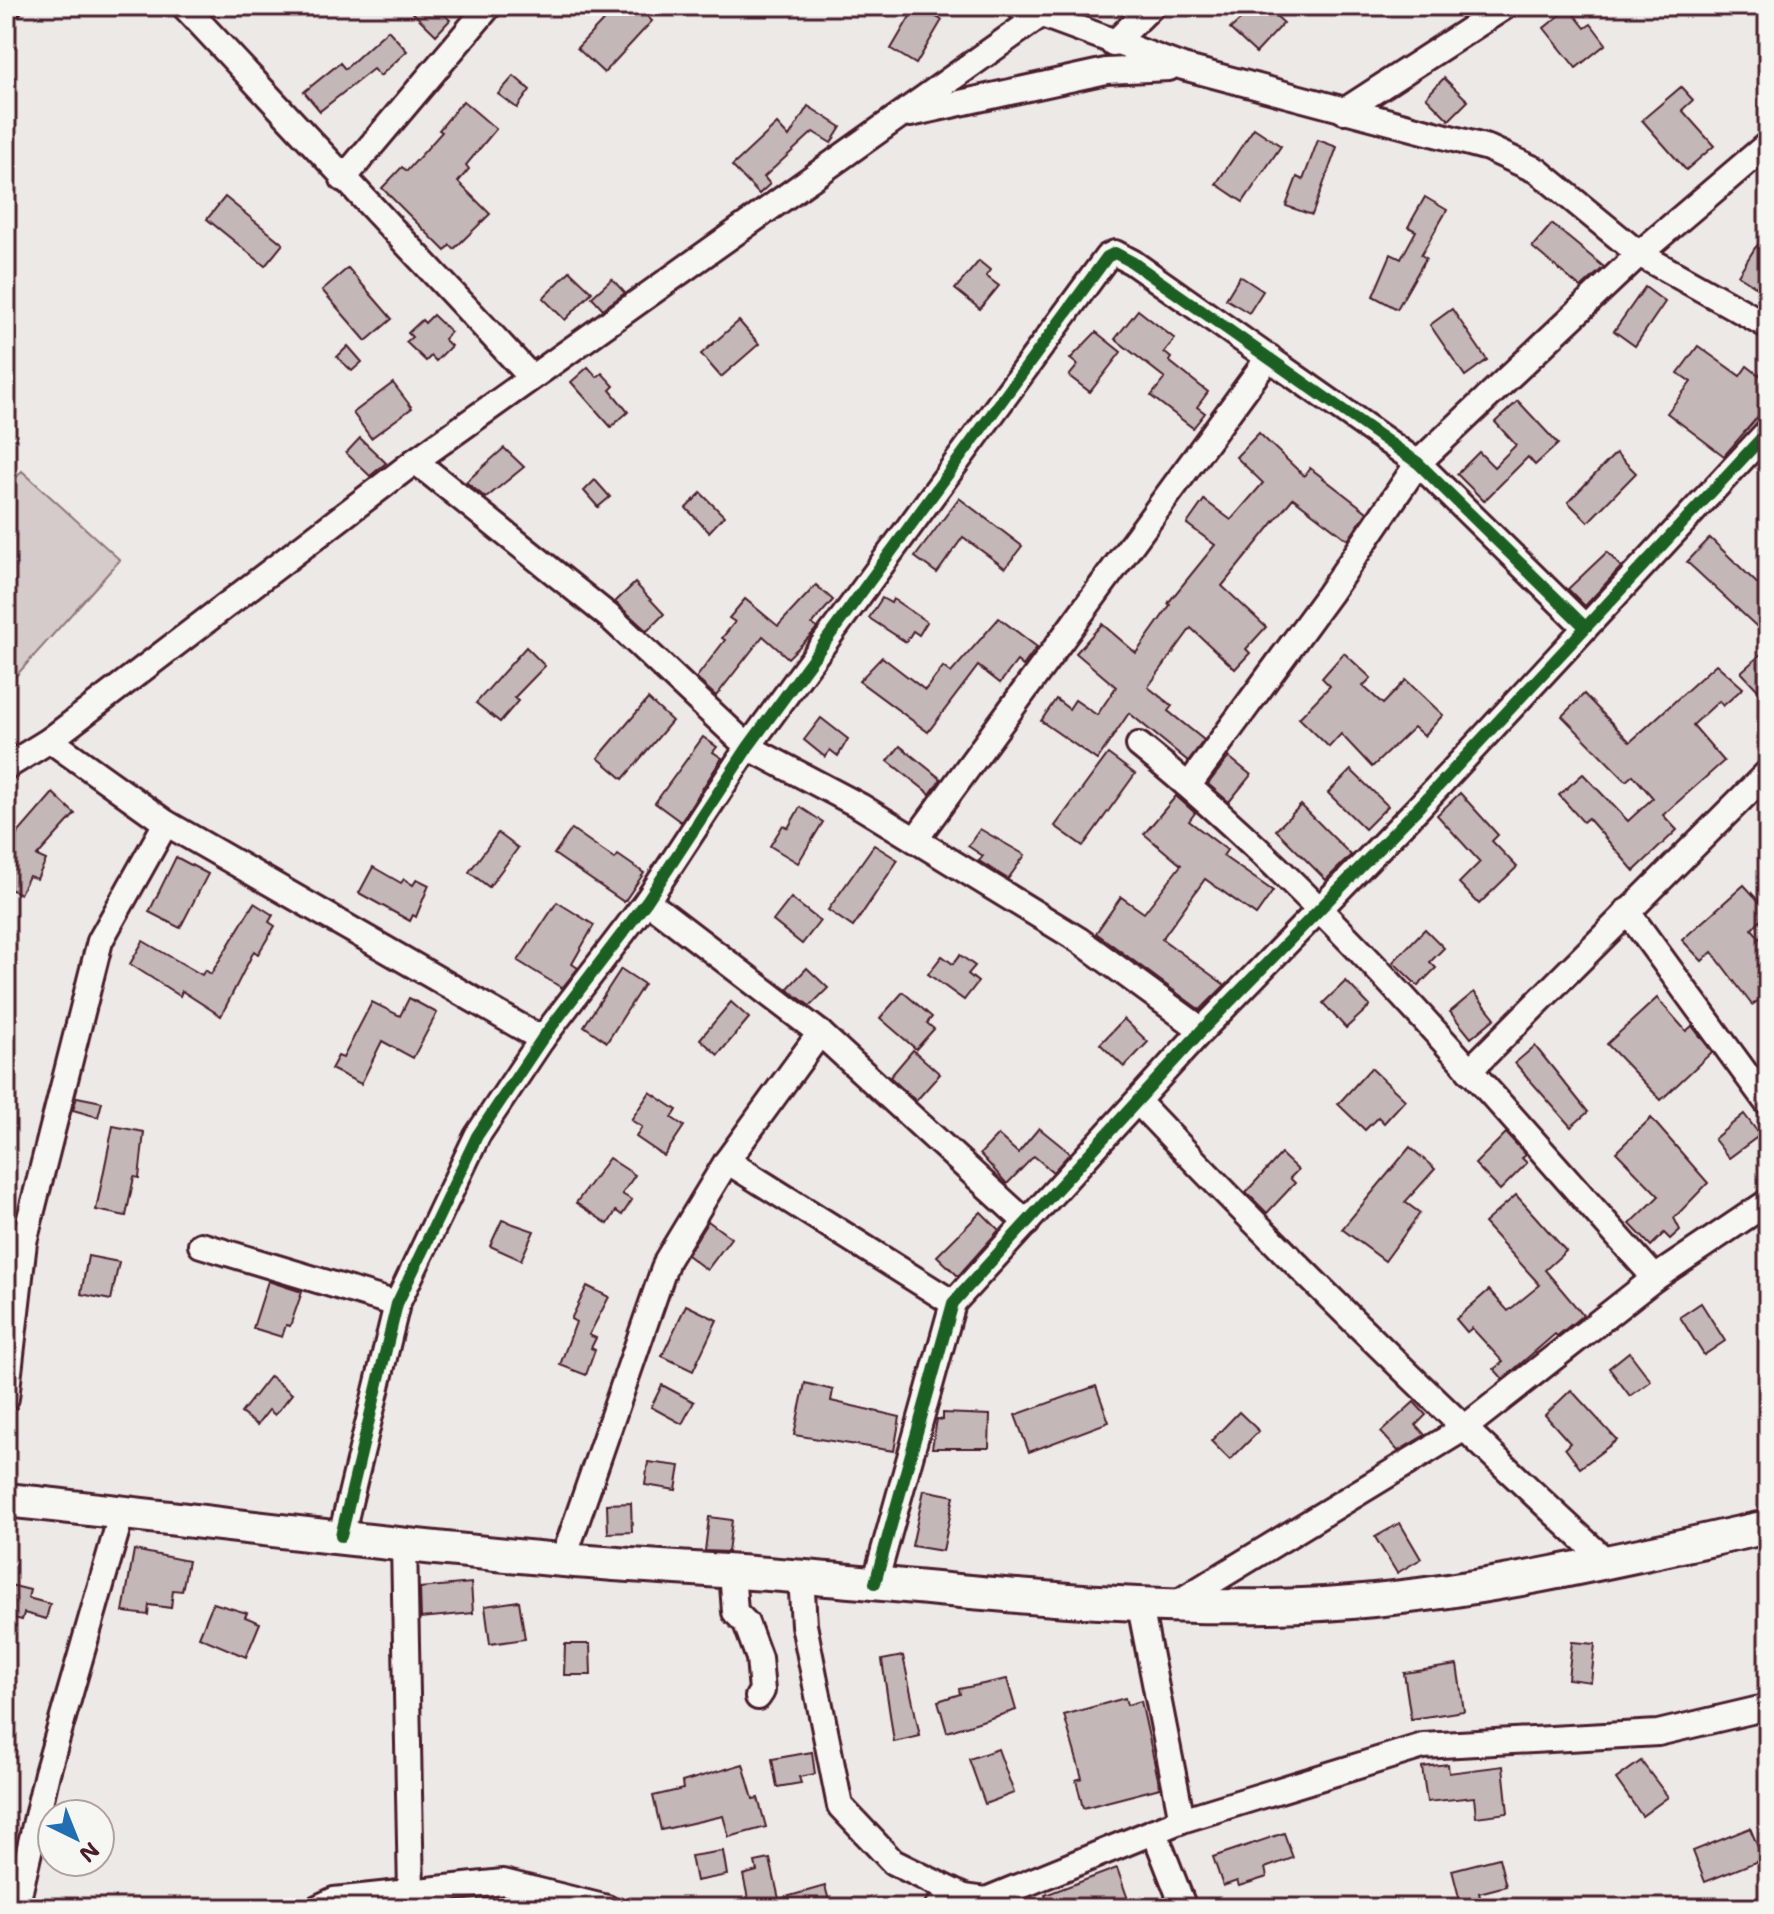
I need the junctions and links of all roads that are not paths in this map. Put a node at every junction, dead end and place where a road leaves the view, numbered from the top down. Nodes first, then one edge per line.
1 (184, 6) edge
2 (489, 6) edge
3 (1018, 6) edge
4 (1152, 6) edge
5 (1506, 6) edge
6 (1042, 14) junction
7 (1113, 44) junction
8 (1183, 67) junction
9 (1344, 111) junction
10 (898, 117) junction
11 (1768, 144) edge
12 (343, 179) junction
13 (1639, 254) junction
14 (1768, 326) edge
15 (1269, 357) junction
16 (531, 377) junction
17 (1768, 431) edge
18 (415, 461) junction
19 (1418, 463) junction
20 (1584, 626) junction
21 (50, 740) junction
22 (1139, 745) dead end
23 (748, 747) junction
24 (6, 767) edge
25 (1768, 772) edge
26 (1189, 785) junction
27 (166, 823) junction
28 (915, 840) junction
29 (647, 901) junction
30 (1319, 907) junction
31 (1627, 911) junction
32 (1202, 1030) junction
33 (820, 1033) junction
34 (542, 1039) junction
35 (1469, 1071) junction
36 (1138, 1102) junction
37 (1768, 1104) edge
38 (727, 1161) junction
39 (1768, 1202) edge
40 (1027, 1223) junction
41 (15, 1235) edge
42 (201, 1245) dead end
43 (1655, 1278) junction
44 (953, 1303) junction
45 (397, 1304) junction
46 (6, 1398) edge
47 (1463, 1429) junction
48 (6, 1500) edge
49 (122, 1512) junction
50 (1768, 1527) edge
51 (341, 1536) junction
52 (404, 1544) junction
53 (563, 1560) junction
54 (1607, 1562) junction
55 (732, 1571) junction
56 (801, 1576) junction
57 (875, 1583) junction
58 (1155, 1607) junction
59 (758, 1697) dead end
60 (1768, 1707) edge
61 (1182, 1820) junction
62 (1154, 1831) junction
63 (417, 1900) edge
64 (980, 1901) edge
65 (16, 1908) edge
66 (317, 1908) edge
67 (607, 1908) edge
68 (937, 1908) edge
69 (1184, 1908) edge

1 - 12 street
2 - 12 street
3 - 6 street
4 - 7 street
5 - 9 street
6 - 7 street
6 - 10 street
7 - 8 street
8 - 9 street
8 - 10 street
9 - 13 street
10 - 16 street
11 - 13 street
12 - 16 street
13 - 14 street
13 - 19 street
15 - 19 street
15 - 23 street
15 - 28 street
16 - 18 street
17 - 20 street
18 - 21 street
18 - 23 street
19 - 20 street
19 - 26 street
20 - 30 street
21 - 24 street
21 - 27 street
22 - 26 street
23 - 28 street
23 - 29 street
25 - 31 street
26 - 30 street
27 - 34 street
27 - 41 street
28 - 32 street
29 - 33 street
29 - 34 street
30 - 32 street
30 - 35 street
31 - 35 street
31 - 37 street
32 - 36 street
33 - 38 street
33 - 40 street
34 - 45 street
35 - 43 street
36 - 40 street
36 - 47 street
38 - 44 street
38 - 53 street
39 - 43 street
40 - 44 street
41 - 46 street
42 - 45 street
43 - 47 street
44 - 57 street
45 - 51 street
47 - 54 street
47 - 58 street
48 - 49 main road
49 - 51 main road
49 - 65 street
50 - 54 main road
51 - 52 main road
52 - 53 main road
52 - 63 street
53 - 55 main road
54 - 58 main road
55 - 56 main road
55 - 59 street
56 - 57 main road
56 - 64 street
57 - 58 main road
58 - 61 street
60 - 61 street
61 - 62 street
62 - 64 street
62 - 69 street
63 - 66 street
63 - 67 street
64 - 68 street

